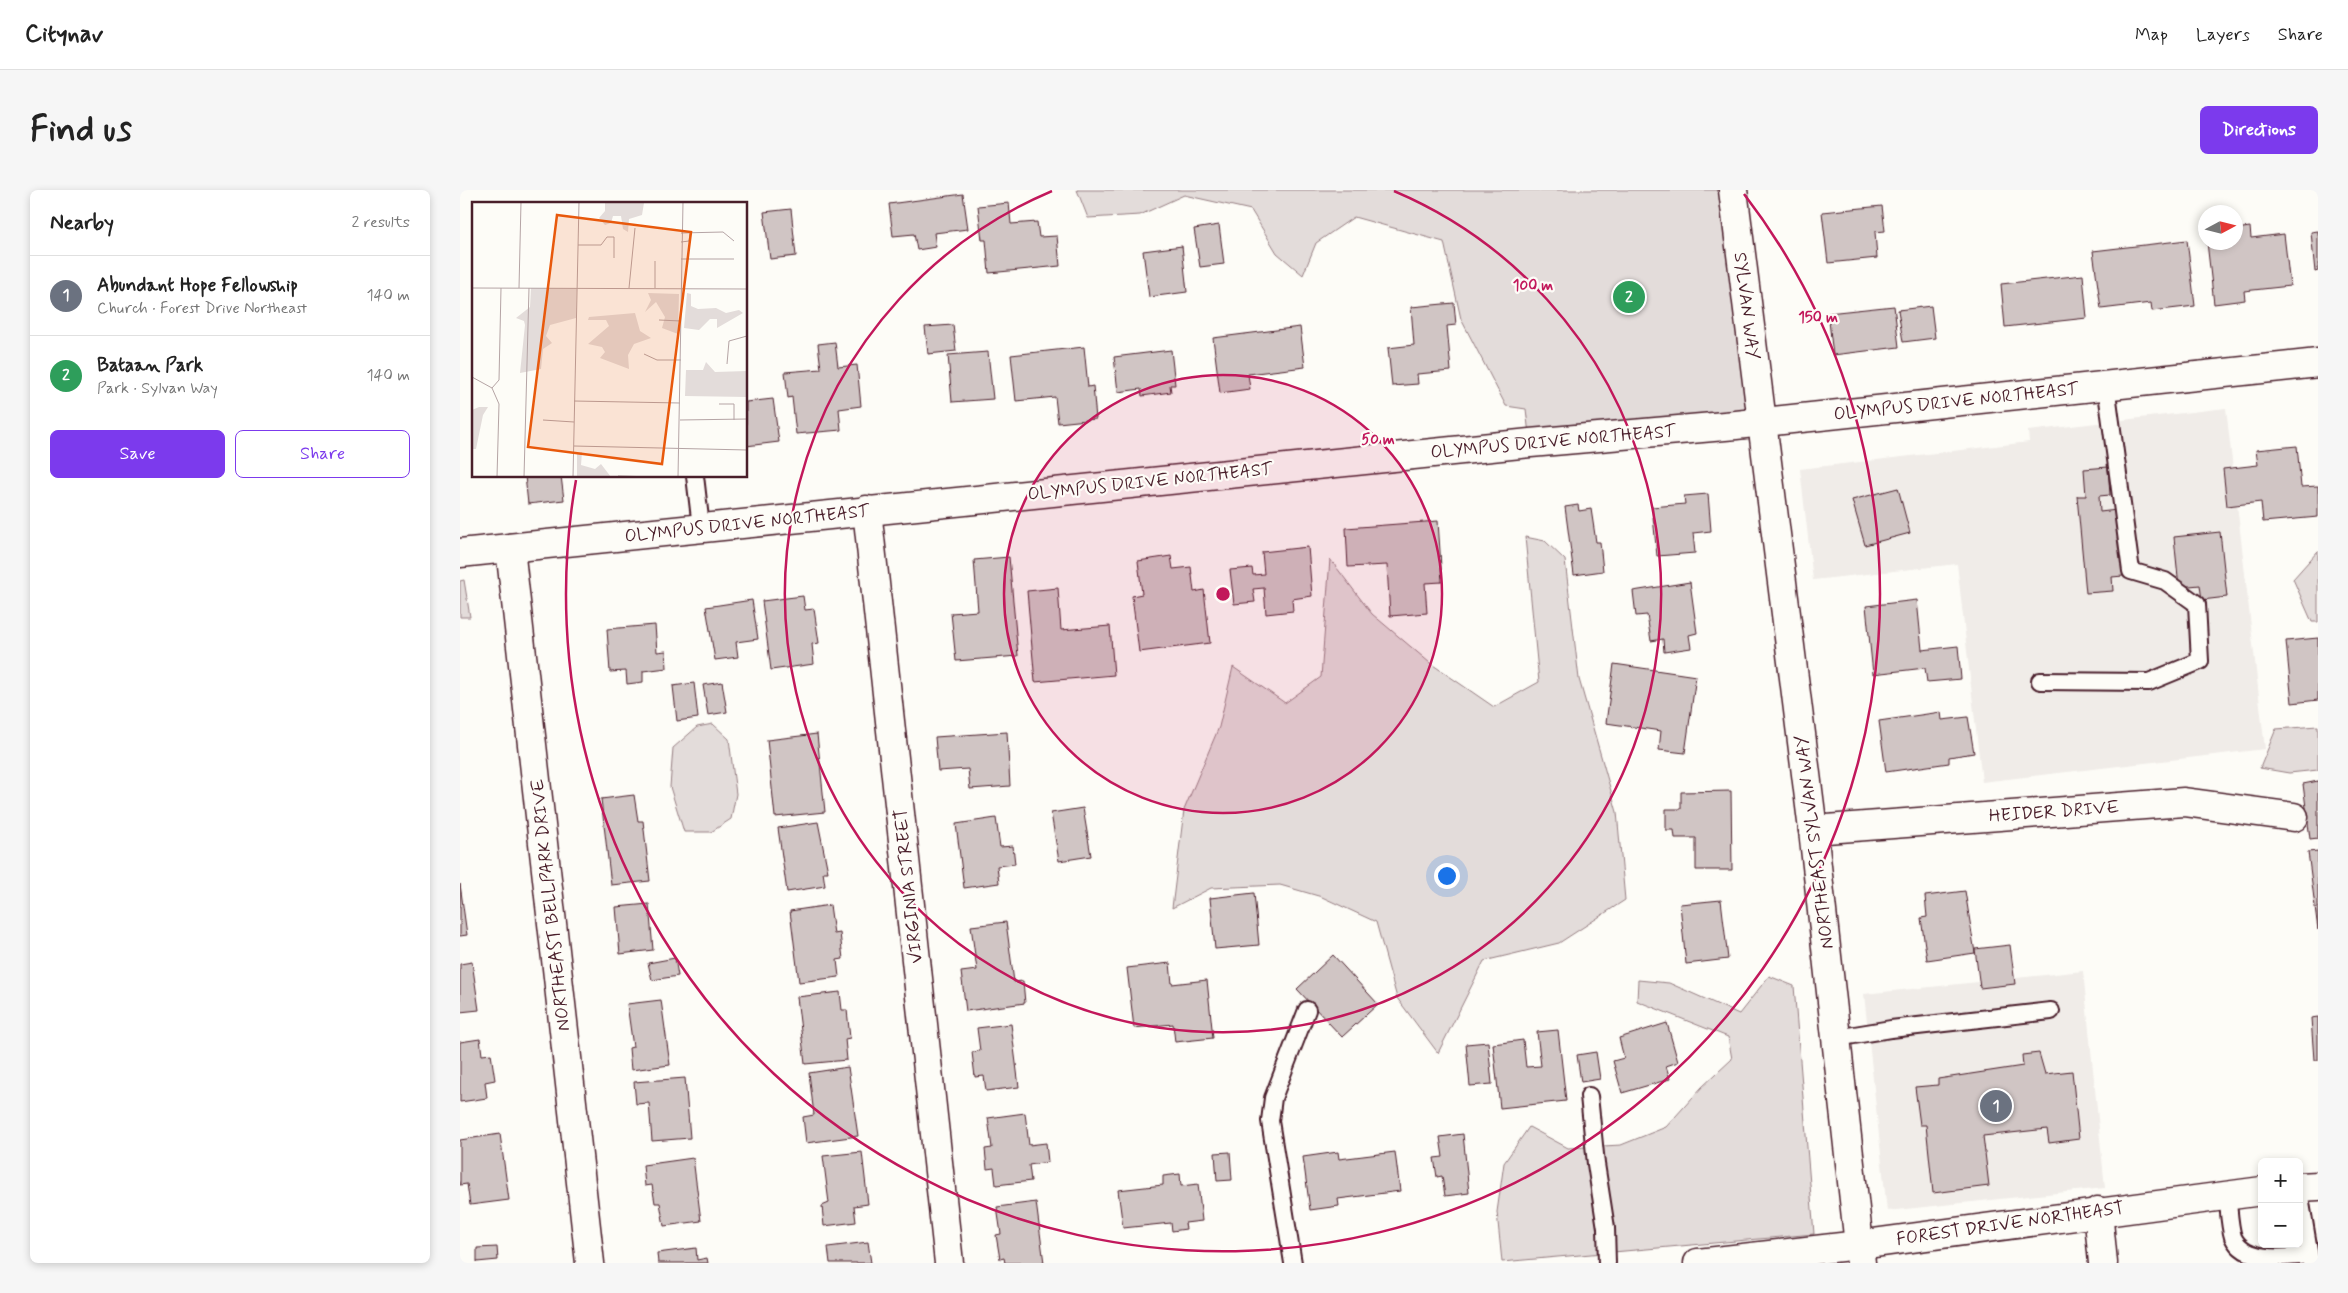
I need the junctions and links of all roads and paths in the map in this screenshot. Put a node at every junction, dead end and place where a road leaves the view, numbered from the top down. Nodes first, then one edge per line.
1 (1733, 190) edge
2 (2318, 363) edge
3 (2106, 385) junction
4 (1762, 421) junction
5 (695, 478) edge
6 (867, 510) junction
7 (701, 528) junction
8 (510, 548) junction
9 (460, 553) edge
10 (2040, 681) dead end
11 (2294, 817) dead end
12 (1813, 830) junction
13 (1307, 1010) dead end
14 (2051, 1011) dead end
15 (1836, 1038) junction
16 (1589, 1096) dead end
17 (2318, 1186) edge
18 (2303, 1187) edge
19 (2258, 1191) edge
20 (2227, 1194) junction
21 (2301, 1203) edge
22 (2098, 1211) junction
23 (1860, 1254) edge
24 (2310, 1259) edge
25 (590, 1263) edge
26 (949, 1263) edge
27 (1292, 1263) edge
28 (1607, 1263) edge
29 (1698, 1263) edge
30 (2103, 1263) edge

1 - 4 street, SYLVAN WAY
2 - 3 street, OLYMPUS DRIVE NORTHEAST
3 - 4 street, OLYMPUS DRIVE NORTHEAST
3 - 10 lane
4 - 6 street, OLYMPUS DRIVE NORTHEAST
4 - 12 street, NORTHEAST SYLVAN WAY
5 - 7 lane
6 - 7 street, OLYMPUS DRIVE NORTHEAST
6 - 26 street, VIRGINIA STREET
7 - 8 street, OLYMPUS DRIVE NORTHEAST
8 - 9 street, OLYMPUS DRIVE NORTHEAST
8 - 25 street, NORTHEAST BELLPARK DRIVE
11 - 12 street, HEIDER DRIVE
12 - 15 street, NORTHEAST SYLVAN WAY
13 - 27 lane
14 - 15 lane
15 - 23 street, NORTHEAST SYLVAN WAY
16 - 28 lane
17 - 18 street
19 - 20 street, FOREST DRIVE NORTHEAST
20 - 22 street, FOREST DRIVE NORTHEAST
20 - 24 lane
21 - 24 lane
22 - 23 street, FOREST DRIVE NORTHEAST
22 - 30 street
23 - 29 street, FOREST DRIVE NORTHEAST

